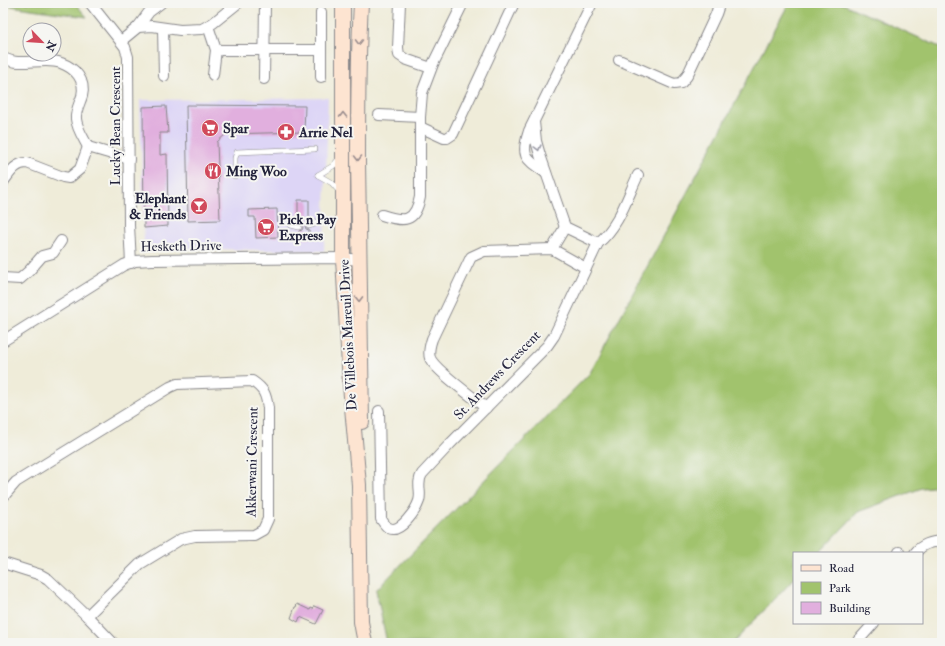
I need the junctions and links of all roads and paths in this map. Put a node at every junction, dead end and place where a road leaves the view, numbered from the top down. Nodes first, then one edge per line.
1 (90, 3) edge
2 (161, 3) edge
3 (238, 3) edge
4 (265, 3) edge
5 (343, 3) edge
6 (361, 3) edge
7 (400, 3) edge
8 (463, 3) edge
9 (514, 3) edge
10 (592, 3) edge
11 (716, 3) edge
12 (321, 12) dead end
13 (208, 26) junction
14 (138, 27) junction
15 (163, 28) junction
16 (121, 41) junction
17 (216, 50) junction
18 (265, 50) junction
19 (321, 50) junction
20 (3, 58) edge
21 (618, 60) dead end
22 (431, 68) junction
23 (213, 75) dead end
24 (164, 76) dead end
25 (321, 77) dead end
26 (264, 79) dead end
27 (379, 114) dead end
28 (420, 122) junction
29 (534, 122) junction
30 (88, 147) junction
31 (315, 149) dead end
32 (344, 153) junction
33 (129, 159) junction
34 (546, 173) junction
35 (638, 175) dead end
36 (235, 176) dead end
37 (3, 182) edge
38 (344, 196) junction
39 (382, 215) dead end
40 (317, 222) dead end
41 (291, 226) dead end
42 (309, 226) dead end
43 (299, 227) dead end
44 (565, 227) junction
45 (61, 241) dead end
46 (598, 243) junction
47 (552, 249) junction
48 (343, 258) junction
49 (358, 260) junction
50 (131, 263) junction
51 (586, 268) junction
52 (3, 278) edge
53 (3, 341) edge
54 (486, 408) junction
55 (379, 411) dead end
56 (3, 497) edge
57 (942, 541) edge
58 (915, 552) edge
59 (3, 563) edge
60 (87, 616) junction
61 (873, 624) edge
62 (942, 640) edge
63 (113, 643) edge
64 (365, 643) edge
65 (370, 643) edge
66 (856, 643) edge
67 (940, 643) edge

1 - 16 street, Lucky Bean Crescent
2 - 14 street
3 - 13 street
4 - 18 street
32 -> 5 main road, De Villebois Mareuil Drive
6 -> 49 main road, De Villebois Mareuil Drive
7 - 22 street
8 - 22 street
9 - 28 street
10 - 29 street
11 - 21 street
12 - 19 street
13 - 15 street
13 - 17 street
14 - 15 street
14 - 16 street
15 - 24 street
16 - 33 street, Lucky Bean Crescent
17 - 18 street
17 - 23 street
18 - 19 street
18 - 26 street
19 - 25 street
20 - 30 street
22 - 28 street
27 - 28 street
28 - 39 street
29 -> 34 street
29 - 34 street
30 - 33 street
30 - 37 street
31 - 36 lane
32 - 38 main road, De Villebois Mareuil Drive
32 - 38 lane
33 - 50 street, Lucky Bean Crescent
34 - 44 street
35 - 46 street, St. Andrews Crescent
38 - 48 main road, De Villebois Mareuil Drive
40 - 42 lane
41 - 43 lane
44 - 46 street
44 - 47 street
45 - 52 street
46 - 51 street, St. Andrews Crescent
47 - 51 street
47 - 54 street
48 - 49 street, Hesketh Drive
48 - 50 street, Hesketh Drive
48 - 64 main road, De Villebois Mareuil Drive
49 -> 65 main road, De Villebois Mareuil Drive
50 - 53 street, Hesketh Drive
51 - 54 street, St. Andrews Crescent
54 - 55 street, St. Andrews Crescent
56 - 60 street, Akkerwani Crescent
57 - 58 street
59 - 60 street
60 - 63 street
61 - 66 street
62 - 67 street

